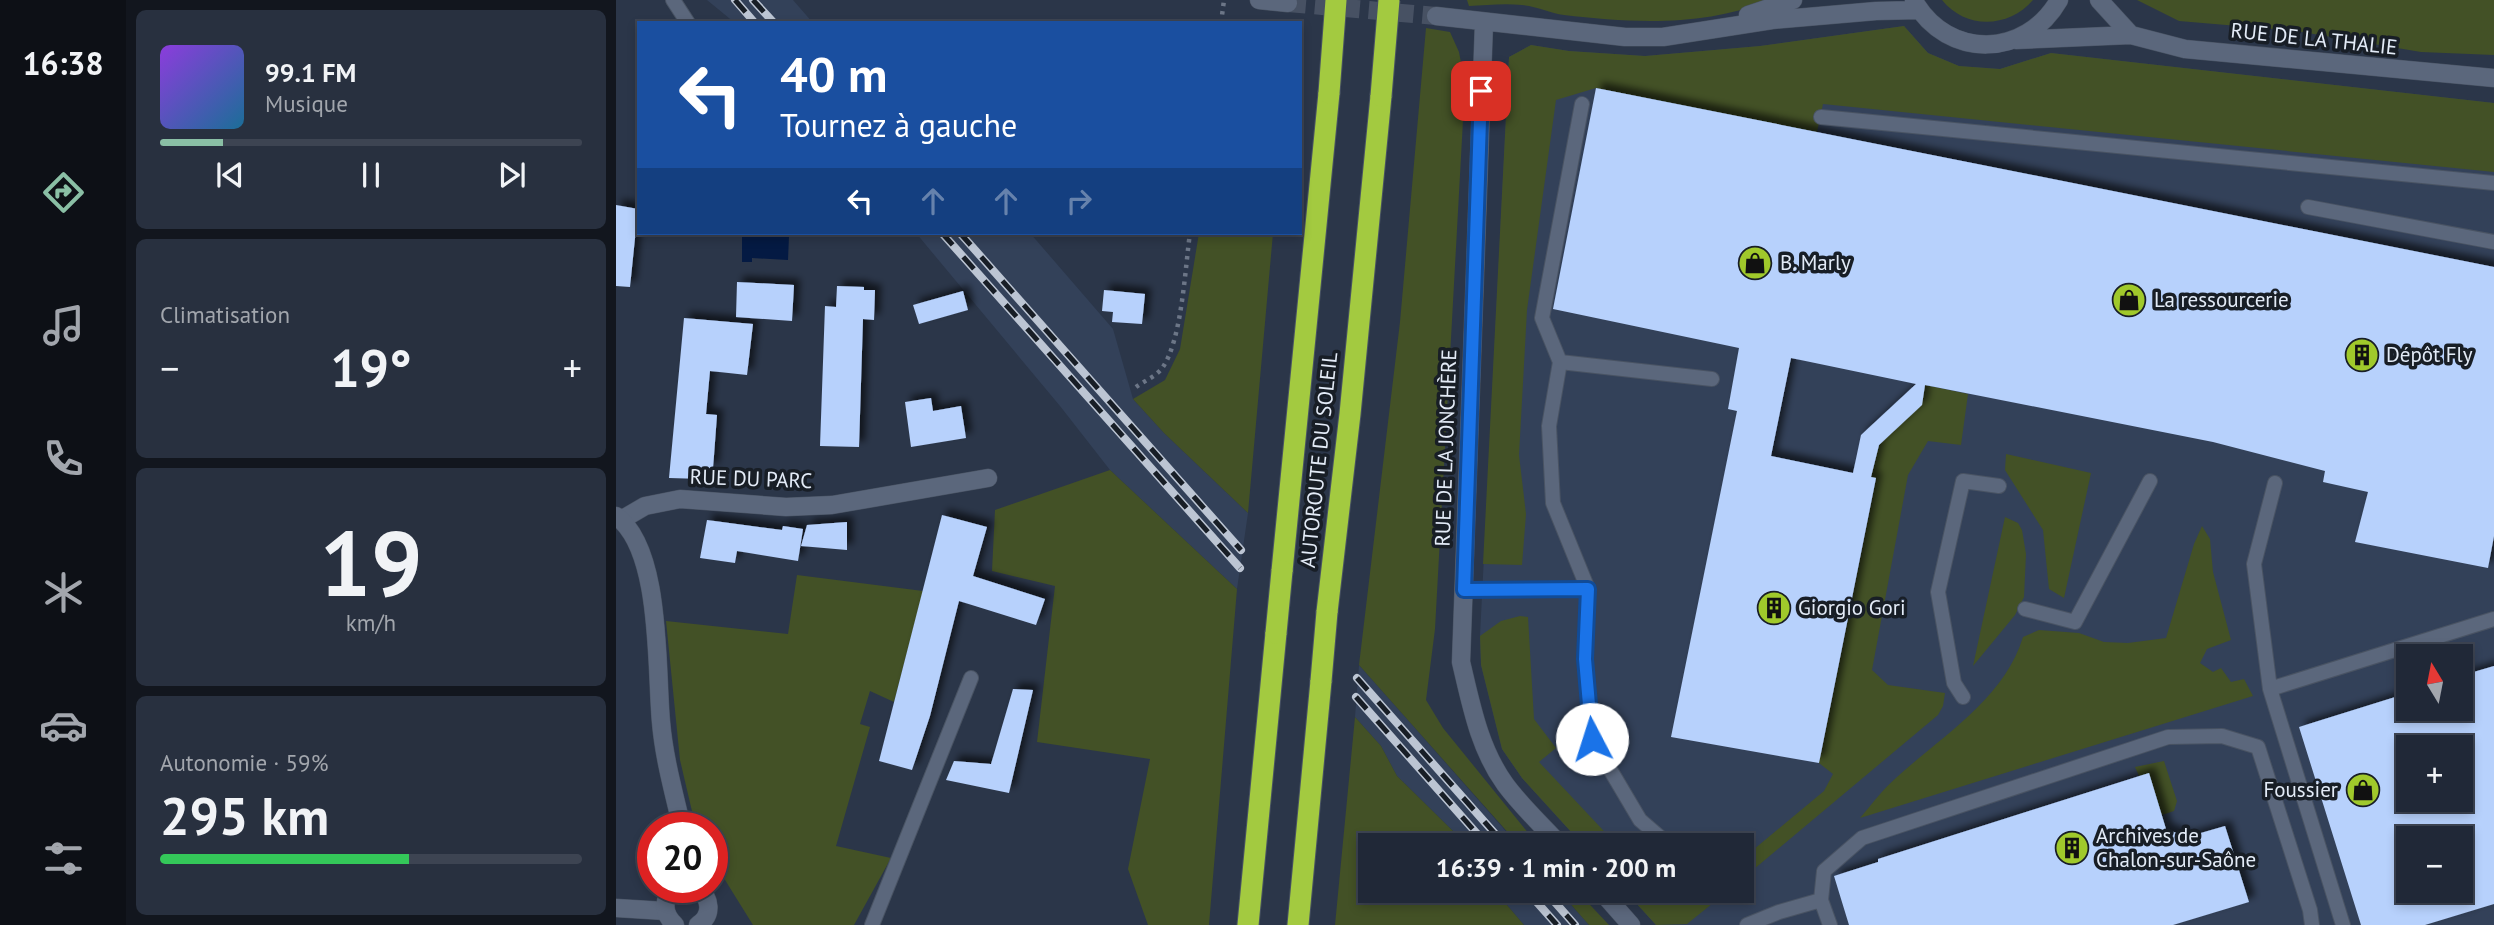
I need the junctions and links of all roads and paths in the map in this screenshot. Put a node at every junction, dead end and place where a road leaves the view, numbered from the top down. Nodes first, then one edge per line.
1 (673, 0) edge
2 (1224, 0) edge
3 (1259, 0) edge
4 (1336, 0) edge
5 (1389, 0) edge
6 (1793, 0) edge
7 (2059, 0) edge
8 (2099, 0) edge
9 (1288, 3) dead end
10 (1917, 5) edge
11 (1436, 16) tunnel mouth
12 (687, 21) edge
13 (1221, 21) edge
14 (1484, 23) junction
15 (2131, 35) junction
16 (1663, 37) junction
17 (2016, 40) junction
18 (2494, 78) edge
19 (1582, 104) dead end
20 (1821, 117) dead end
21 (2494, 183) edge
22 (2308, 207) dead end
23 (1190, 235) edge
24 (2494, 242) edge
25 (1560, 362) junction
26 (1712, 379) dead end
27 (1136, 387) dead end
28 (988, 478) dead end
29 (2150, 481) dead end
30 (2275, 483) dead end
31 (1999, 486) dead end
32 (619, 518) edge
33 (1588, 589) junction
34 (1464, 590) junction
35 (2025, 609) dead end
36 (2494, 619) edge
37 (971, 678) dead end
38 (2270, 689) junction
39 (1963, 697) dead end
40 (678, 812) edge
41 (1549, 833) edge
42 (1655, 833) edge
43 (1821, 900) junction
44 (708, 903) edge
45 (1612, 903) edge
46 (616, 908) edge
47 (670, 918) edge
48 (703, 924) edge
49 (872, 925) edge
50 (1248, 925) edge
51 (1298, 925) edge
52 (1631, 925) edge
53 (1746, 925) edge
54 (1830, 925) edge
55 (2312, 925) edge
56 (2343, 925) edge

1 - 12 lane
2 - 13 path
3 - 9 street
4 - 50 highway, AUTOROUTE DU SOLEIL, bridge
5 - 51 highway, AUTOROUTE DU SOLEIL, bridge
6 - 16 street
7 - 17 street
8 - 15 street
10 - 16 street
10 - 17 street, RUE DE LA THALIE
11 - 14 street
14 - 16 street
14 - 34 street, RUE DE LA JONCHÈRE
15 - 17 street, RUE DE LA THALIE
15 - 18 street, RUE DE LA THALIE
19 - 25 lane
20 - 21 lane
22 - 24 lane
23 - 27 path
25 - 26 lane
25 - 33 lane
28 - 32 street, RUE DU PARC
29 - 35 lane
30 - 38 lane
31 - 39 lane
32 - 40 street, RUE DU PARC
33 - 34 lane
33 - 42 lane
34 - 41 street, RUE DE LA JONCHÈRE
36 - 38 lane
37 - 49 lane
38 - 56 lane
43 - 53 lane
43 - 54 lane
43 - 55 lane
44 - 48 street
45 - 52 street
46 - 47 street

